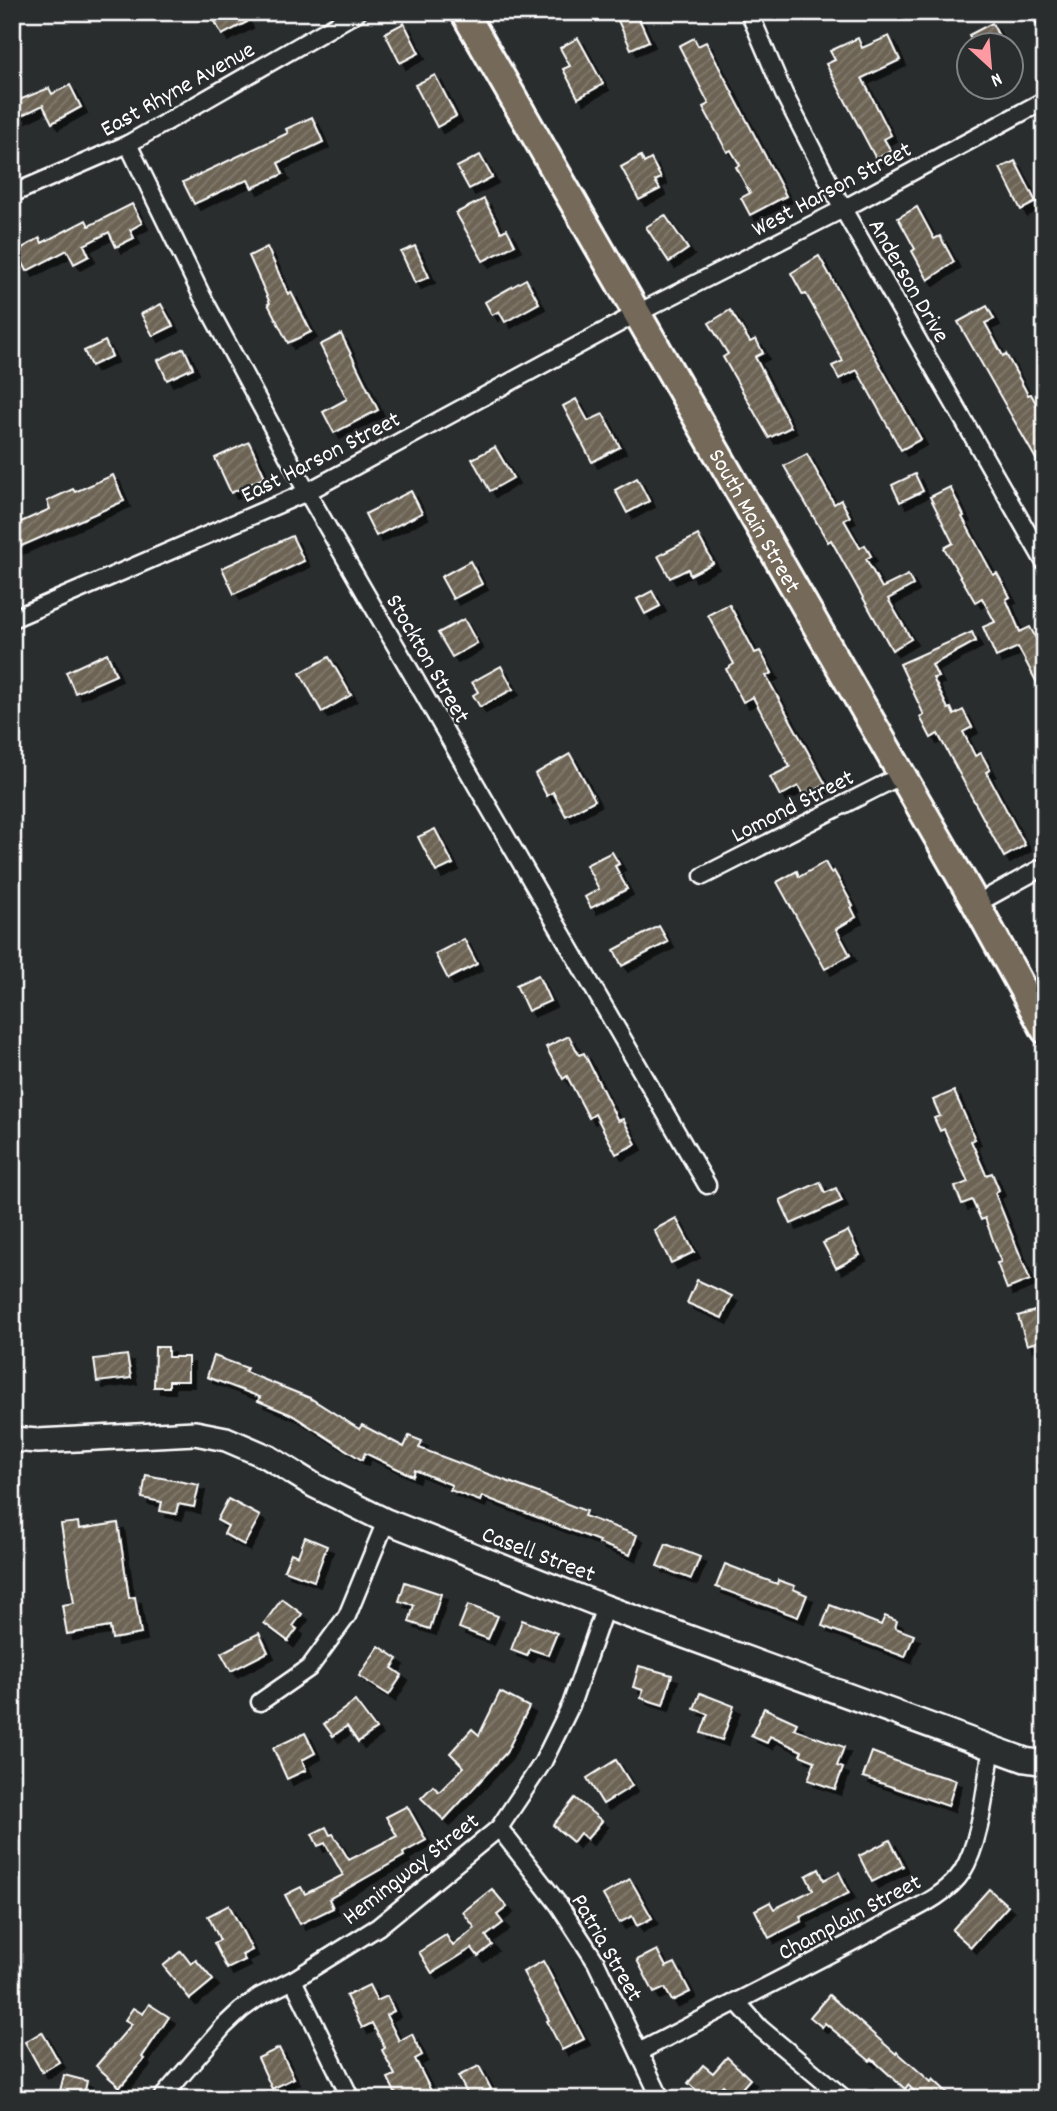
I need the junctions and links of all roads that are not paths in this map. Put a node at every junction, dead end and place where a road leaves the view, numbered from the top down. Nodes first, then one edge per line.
1 (358, 12) edge
2 (464, 12) edge
3 (749, 12) edge
4 (1041, 12) edge
5 (1045, 20) edge
6 (1045, 100) edge
7 (128, 144) junction
8 (12, 194) edge
9 (843, 209) junction
10 (638, 313) junction
11 (307, 492) junction
12 (1045, 563) edge
13 (12, 619) edge
14 (902, 775) junction
15 (1045, 866) edge
16 (703, 876) dead end
17 (976, 904) junction
18 (1045, 1030) edge
19 (707, 1185) dead end
20 (12, 1439) edge
21 (386, 1521) junction
22 (605, 1607) junction
23 (260, 1702) dead end
24 (992, 1748) junction
25 (1045, 1762) edge
26 (499, 1828) junction
27 (293, 1980) junction
28 (736, 2001) junction
29 (639, 2052) junction
30 (161, 2099) edge
31 (351, 2099) edge
32 (661, 2099) edge
33 (845, 2099) edge

1 - 7 street, East Rhyne Avenue
2 - 10 main road, South Main Street
3 - 9 street, Anderson Drive
4 - 5 street
6 - 9 street, West Harson Street
7 - 8 street, East Rhyne Avenue
7 - 11 street, Stockton Street
9 - 10 street, West Harson Street
9 - 12 street, Anderson Drive
10 - 11 street, East Harson Street
10 - 14 main road, South Main Street
11 - 13 street, East Harson Street
11 - 19 street, Stockton Street
14 - 16 street, Lomond Street
14 - 17 main road, South Main Street
15 - 17 street
17 - 18 main road, South Main Street
20 - 21 street, Casell Street
21 - 22 street, Casell Street
21 - 23 street
22 - 24 street, Casell Street
22 - 26 street, Hemingway Street
24 - 25 street, Casell Street
24 - 28 street, Champlain Street
26 - 27 street, Hemingway Street
26 - 29 street, Patria Street
27 - 30 street, Hemingway Street
27 - 31 street
28 - 29 street, Champlain Street
28 - 33 street
29 - 32 street, Patria Street

